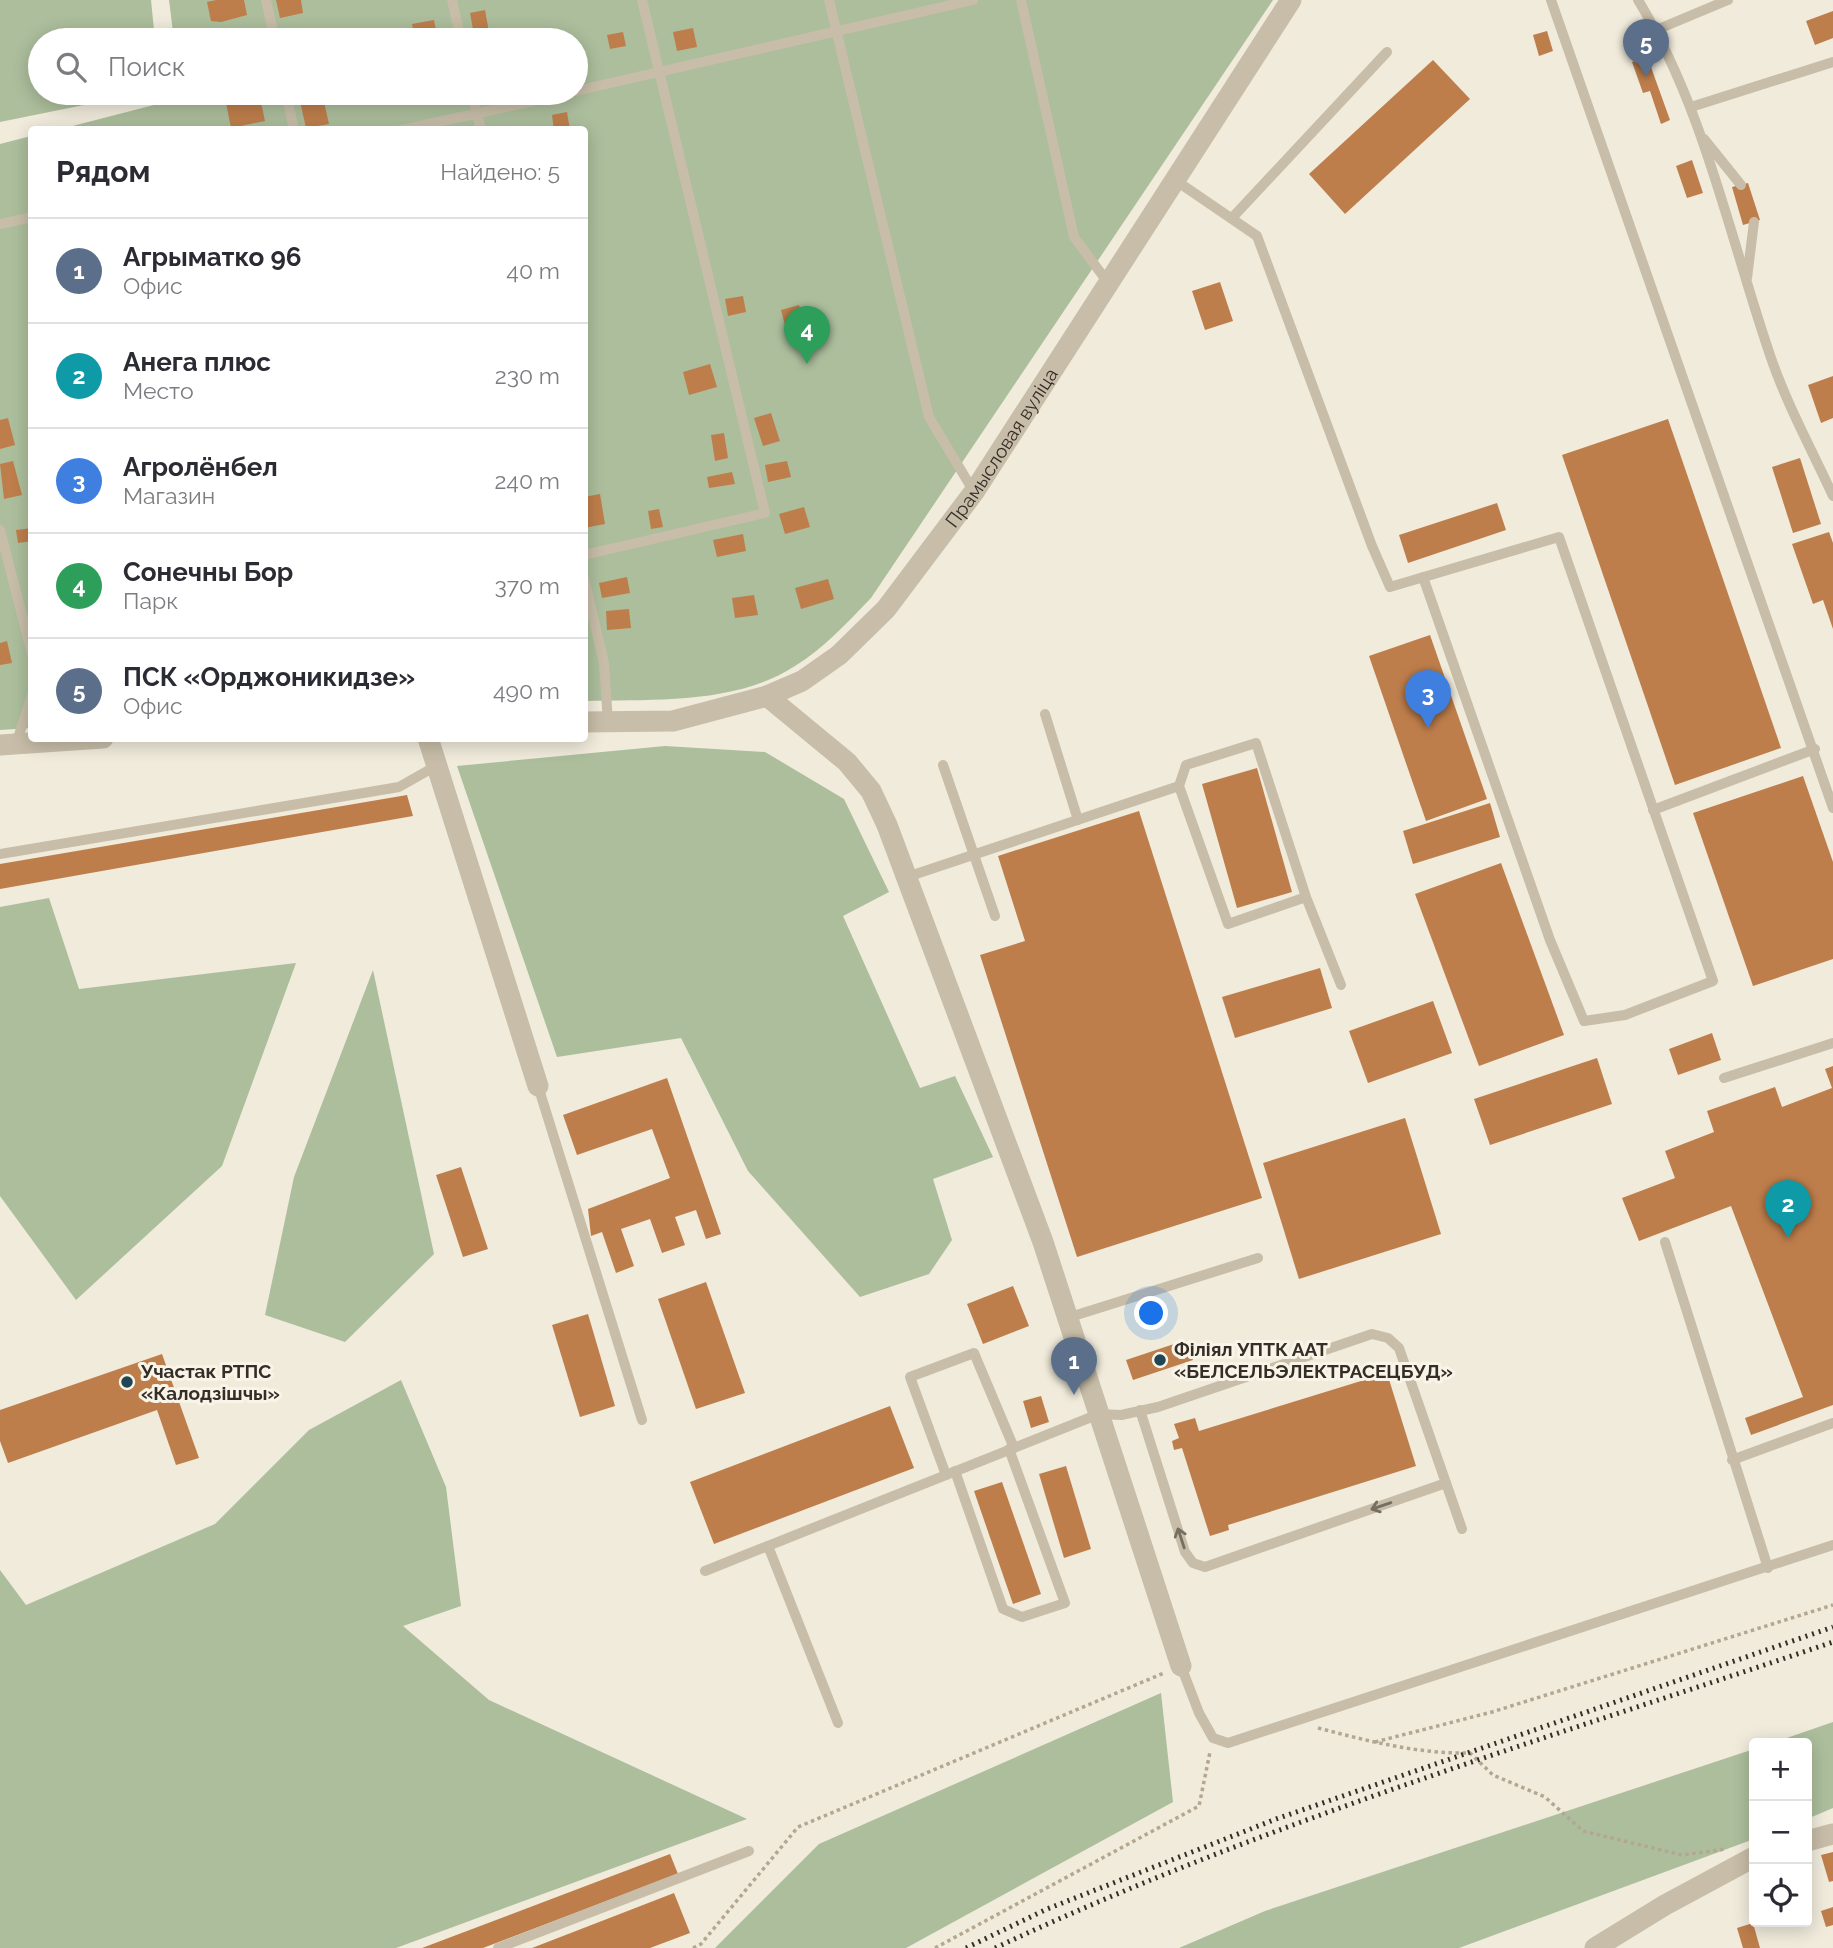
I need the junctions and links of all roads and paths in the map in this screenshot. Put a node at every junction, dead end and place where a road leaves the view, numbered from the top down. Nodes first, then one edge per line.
1 (266, 0) edge
2 (452, 0) edge
3 (642, 0) edge
4 (829, 0) edge
5 (973, 0) edge
6 (1021, 0) edge
7 (1291, 0) edge
8 (1551, 0) edge
9 (1638, 0) edge
10 (1728, 0) edge
11 (272, 28) edge
12 (458, 28) edge
13 (835, 30) junction
14 (1656, 30) junction
15 (1387, 52) dead end
16 (1833, 62) edge
17 (659, 73) junction
18 (588, 88) edge
19 (289, 105) edge
20 (475, 105) edge
21 (514, 105) edge
22 (1691, 107) junction
23 (477, 113) junction
24 (293, 126) edge
25 (420, 126) edge
26 (480, 126) edge
27 (1700, 134) junction
28 (1175, 180) junction
29 (1741, 185) dead end
30 (28, 217) edge
31 (1232, 218) junction
32 (1754, 222) dead end
33 (0, 224) edge
34 (1746, 283) junction
35 (1110, 285) junction
36 (974, 492) junction
37 (1833, 496) edge
38 (0, 530) edge
39 (588, 554) edge
40 (1423, 577) junction
41 (588, 595) edge
42 (28, 638) edge
43 (767, 696) junction
44 (28, 703) edge
45 (1045, 715) dead end
46 (588, 722) edge
47 (608, 722) junction
48 (40, 742) edge
49 (429, 742) edge
50 (8, 744) edge
51 (1815, 748) junction
52 (436, 765) junction
53 (943, 765) dead end
54 (1180, 786) junction
55 (1833, 808) edge
56 (1653, 810) junction
57 (1078, 820) junction
58 (0, 854) edge
59 (974, 855) junction
60 (907, 877) junction
61 (1306, 897) junction
62 (995, 916) dead end
63 (1341, 985) dead end
64 (1833, 1042) edge
65 (1724, 1078) dead end
66 (538, 1086) joint
67 (1665, 1242) dead end
68 (1258, 1258) dead end
69 (1067, 1318) junction
70 (1140, 1410) junction
71 (1099, 1414) junction
72 (642, 1420) dead end
73 (1833, 1423) edge
74 (1012, 1448) junction
75 (1732, 1460) junction
76 (951, 1473) junction
77 (1446, 1483) junction
78 (1462, 1529) dead end
79 (1833, 1545) edge
80 (768, 1546) junction
81 (1768, 1569) junction
82 (705, 1571) dead end
83 (1833, 1605) edge
84 (1181, 1666) junction
85 (1292, 1721) junction
86 (838, 1723) dead end
87 (1213, 1738) junction
88 (1373, 1743) junction
89 (1833, 1834) edge
90 (1812, 1840) edge
91 (1732, 1848) dead end
92 (750, 1851) dead end
93 (1749, 1860) edge
94 (1622, 1942) edge
95 (498, 1948) edge
96 (693, 1948) edge
97 (935, 1948) edge
98 (1595, 1948) edge

1 - 11 lane
2 - 12 lane
3 - 17 lane
4 - 13 lane
5 - 13 lane
6 - 35 lane
7 - 28 street, Прамысловая вуліца
8 - 51 lane
9 - 14 lane
10 - 14 lane
13 - 17 lane
13 - 36 lane
14 - 22 lane
15 - 31 lane
16 - 22 lane
17 - 18 lane
17 - 39 lane
19 - 24 lane
20 - 23 lane
21 - 23 lane
22 - 27 lane
23 - 25 lane
23 - 26 lane
27 - 29 lane
27 - 34 lane
28 - 31 lane
28 - 35 street, Прамысловая вуліца
30 - 33 lane
31 - 40 lane
32 - 34 lane
34 - 37 lane
35 - 36 street, Прамысловая вуліца
36 - 43 street, Прамысловая вуліца
38 - 42 lane
40 - 56 lane
40 - 56 lane
41 - 47 lane
43 - 47 street, Прамысловая вуліца
43 - 60 street
44 - 50 lane
45 - 57 lane
46 - 47 street, Прамысловая вуліца
48 - 50 street
49 - 52 street
51 - 55 lane
51 - 56 lane
52 - 58 lane
52 - 66 street
53 - 59 lane
54 - 57 lane
54 - 61 lane
54 - 61 lane
57 - 59 lane
59 - 60 lane
59 - 62 lane
60 - 69 street
61 - 63 lane
64 - 65 lane
66 - 72 lane
67 - 75 lane
68 - 69 lane
69 - 71 street
70 - 71 lane
70 - 77 lane
77 -> 70 lane
71 - 74 lane
71 - 84 street
73 - 75 lane
74 - 76 lane
74 - 76 lane
74 - 76 lane
75 - 81 lane
76 - 80 lane
77 - 78 lane
79 - 81 lane
80 - 82 lane
80 - 86 lane
81 - 85 lane
83 - 88 path
84 - 87 lane
84 - 96 path
85 - 87 lane
85 - 88 path
87 - 97 path
88 - 91 path
89 - 90 street
92 - 95 lane
93 - 94 street
94 - 98 street

